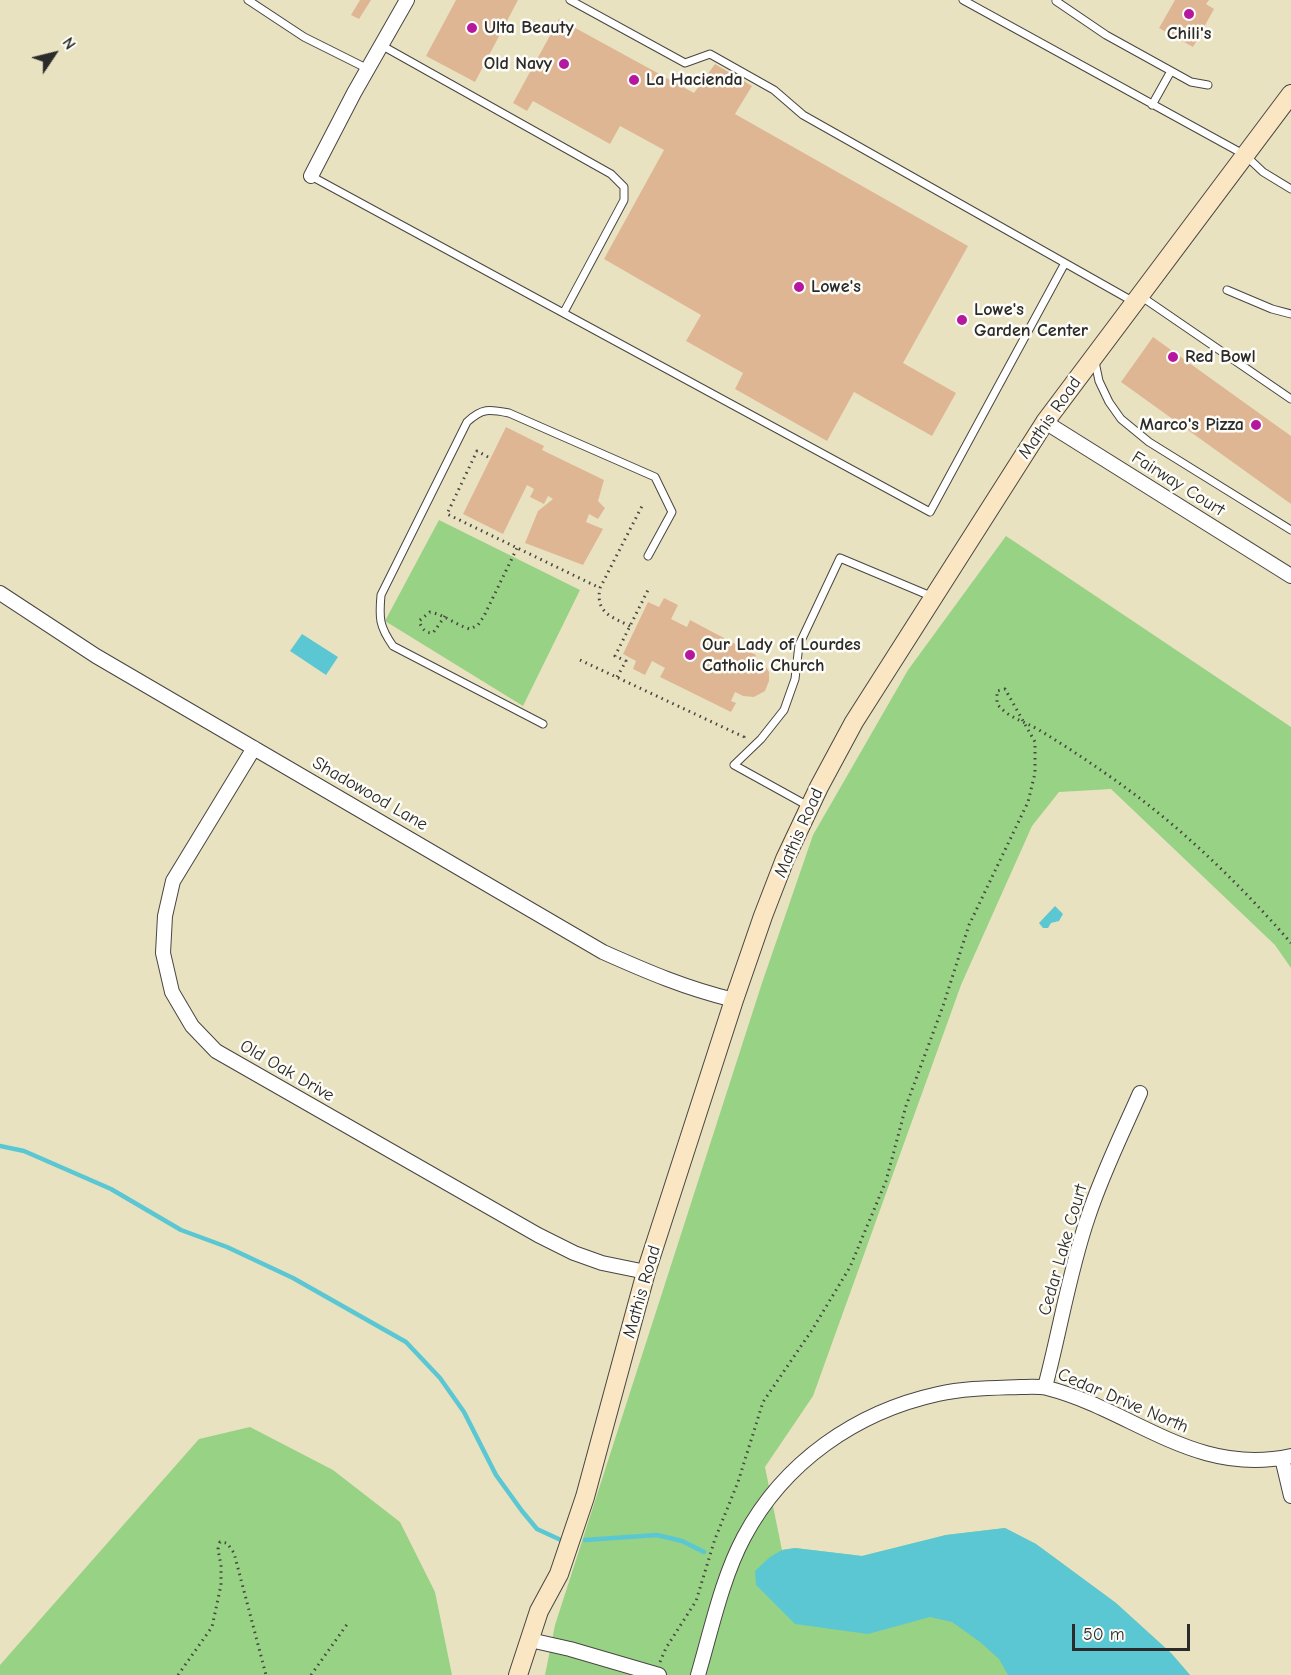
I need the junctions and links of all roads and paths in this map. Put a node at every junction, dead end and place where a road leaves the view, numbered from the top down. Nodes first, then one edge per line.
1 (248, 0) edge
2 (406, 0) edge
3 (570, 0) edge
4 (963, 0) edge
5 (1056, 1) edge
6 (381, 45) junction
7 (368, 69) junction
8 (1171, 71) junction
9 (1208, 85) dead end
10 (1291, 94) edge
11 (1152, 105) junction
12 (1245, 155) junction
13 (311, 176) joint
14 (1291, 189) edge
15 (1065, 263) junction
16 (1227, 290) dead end
17 (1137, 299) junction
18 (564, 312) junction
19 (1291, 314) edge
20 (1094, 356) junction
21 (1291, 399) edge
22 (1045, 422) junction
23 (488, 457) dead end
24 (642, 506) dead end
25 (1291, 530) edge
26 (517, 548) junction
27 (648, 556) dead end
28 (1291, 576) edge
29 (600, 588) junction
30 (649, 588) dead end
31 (0, 593) edge
32 (933, 597) junction
33 (445, 616) junction
34 (630, 626) junction
35 (580, 660) dead end
36 (617, 677) junction
37 (1025, 722) junction
38 (543, 724) dead end
39 (254, 748) junction
40 (742, 757) junction
41 (810, 807) junction
42 (1291, 943) edge
43 (734, 1000) junction
44 (1140, 1093) dead end
45 (646, 1272) junction
46 (1045, 1387) junction
47 (1287, 1457) edge
48 (1291, 1496) edge
49 (348, 1623) dead end
50 (530, 1640) junction
51 (657, 1674) edge
52 (178, 1675) edge
53 (266, 1675) edge
54 (311, 1675) edge
55 (518, 1675) edge
56 (698, 1675) edge

1 - 7 lane
2 - 6 street
3 - 15 lane
4 - 11 lane
5 - 8 lane
6 - 7 street
6 - 18 lane
7 - 13 street
8 - 9 lane
8 - 11 lane
10 - 12 street, Mathis Road
11 - 12 lane
12 - 14 lane
12 - 17 street, Mathis Road
13 - 18 lane
15 - 17 lane
15 - 18 lane
16 - 19 lane
17 - 20 street, Mathis Road
17 - 21 lane
20 - 22 street, Mathis Road
20 - 25 lane
22 - 28 street, Fairway Court
22 - 32 street, Mathis Road
23 - 26 path
24 - 29 path
26 - 29 path
26 - 33 path
27 - 38 lane
29 - 34 path
30 - 34 path
31 - 39 street, Shadowood Lane
32 - 40 lane
32 - 41 street, Mathis Road
33 - 33 path
34 - 36 path
35 - 36 path
36 - 40 path
37 - 37 path
37 - 42 path
37 - 51 path
39 - 43 street, Shadowood Lane
39 - 45 street, Old Oak Drive
40 - 41 lane
41 - 43 street, Mathis Road
43 - 45 street, Mathis Road
44 - 46 street, Cedar Lake Court
45 - 50 street, Mathis Road
46 - 47 street, Cedar Drive North
46 - 56 street, Cedar Drive North
47 - 48 street
49 - 54 path
50 - 51 street
50 - 55 street, Mathis Road
52 - 53 path

